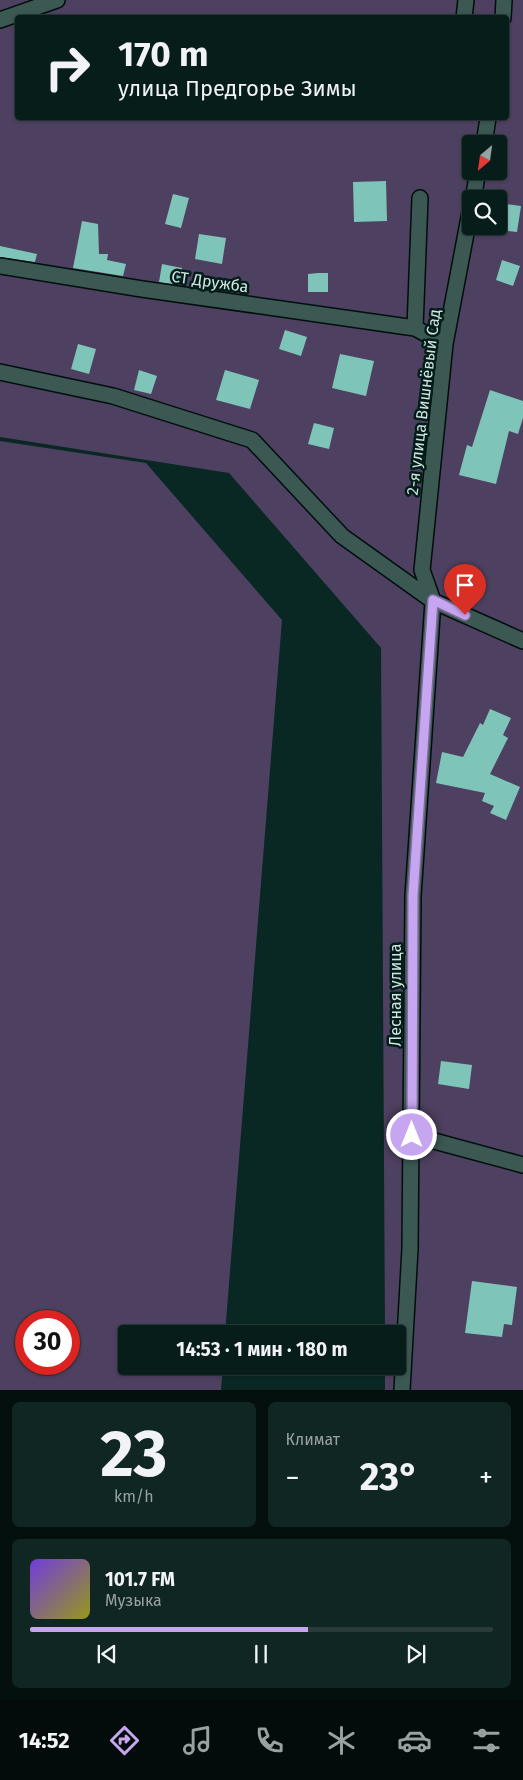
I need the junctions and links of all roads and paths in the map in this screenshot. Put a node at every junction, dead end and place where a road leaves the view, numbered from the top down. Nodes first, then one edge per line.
1 (57, 0) edge
2 (466, 0) edge
3 (504, 0) edge
4 (464, 15) edge
5 (503, 15) edge
6 (0, 20) edge
7 (488, 120) edge
8 (485, 135) edge
9 (420, 198) dead end
10 (466, 235) edge
11 (0, 266) edge
12 (414, 328) junction
13 (445, 344) junction
14 (0, 372) edge
15 (433, 600) junction
16 (523, 641) edge
17 (412, 1135) junction
18 (523, 1165) edge
19 (402, 1390) edge

1 - 6 street
2 - 4 street
3 - 5 street
7 - 8 street
9 - 12 street
10 - 13 street, 2-я улица Вишнёвый Сад
11 - 12 street, СТ Дружба
12 - 13 street, СТ Дружба
13 - 15 street, 2-я улица Вишнёвый Сад
14 - 15 street
15 - 16 street
15 - 17 street, Лесная улица
17 - 18 street
17 - 19 street, Лесная улица

